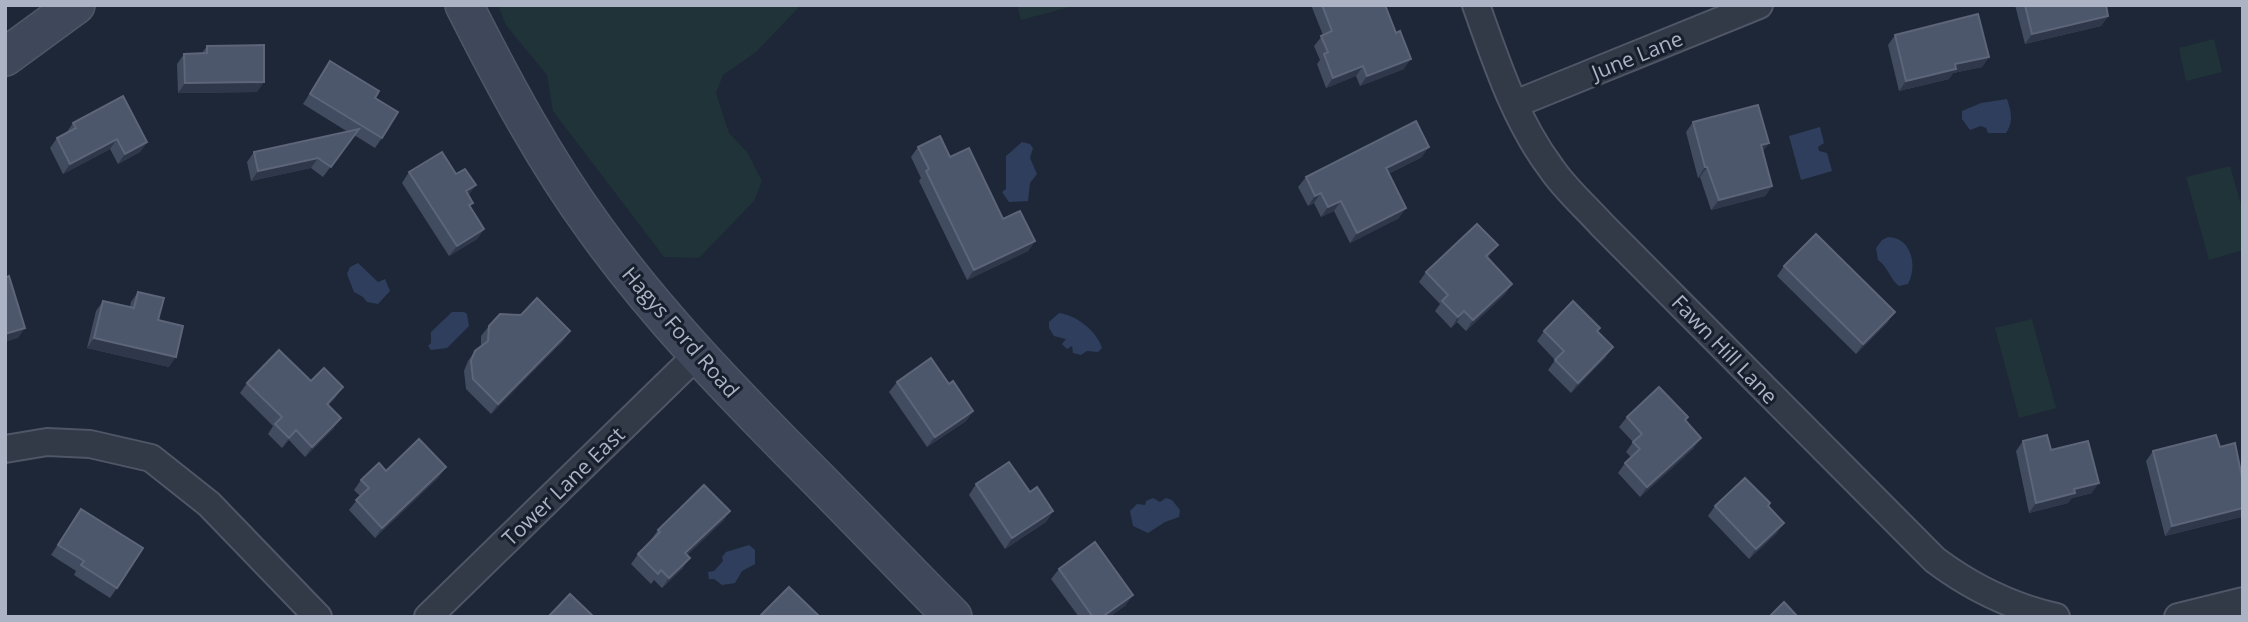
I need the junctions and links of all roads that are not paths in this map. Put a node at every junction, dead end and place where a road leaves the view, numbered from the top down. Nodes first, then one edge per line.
1 (76, 5) edge
2 (464, 5) edge
3 (1476, 5) edge
4 (1759, 5) edge
5 (5, 57) edge
6 (1515, 104) junction
7 (697, 355) junction
8 (5, 449) edge
9 (2243, 601) edge
10 (318, 617) edge
11 (428, 617) edge
12 (953, 617) edge
13 (2056, 617) edge
14 (2178, 617) edge

1 - 5 street
2 - 7 street, Hagys Ford Road
3 - 6 street, Fawn Hill Lane
4 - 6 street, June Lane
6 - 13 street, Fawn Hill Lane
7 - 11 street, Tower Lane East
7 - 12 street, Hagys Ford Road
8 - 10 street
9 - 14 street

